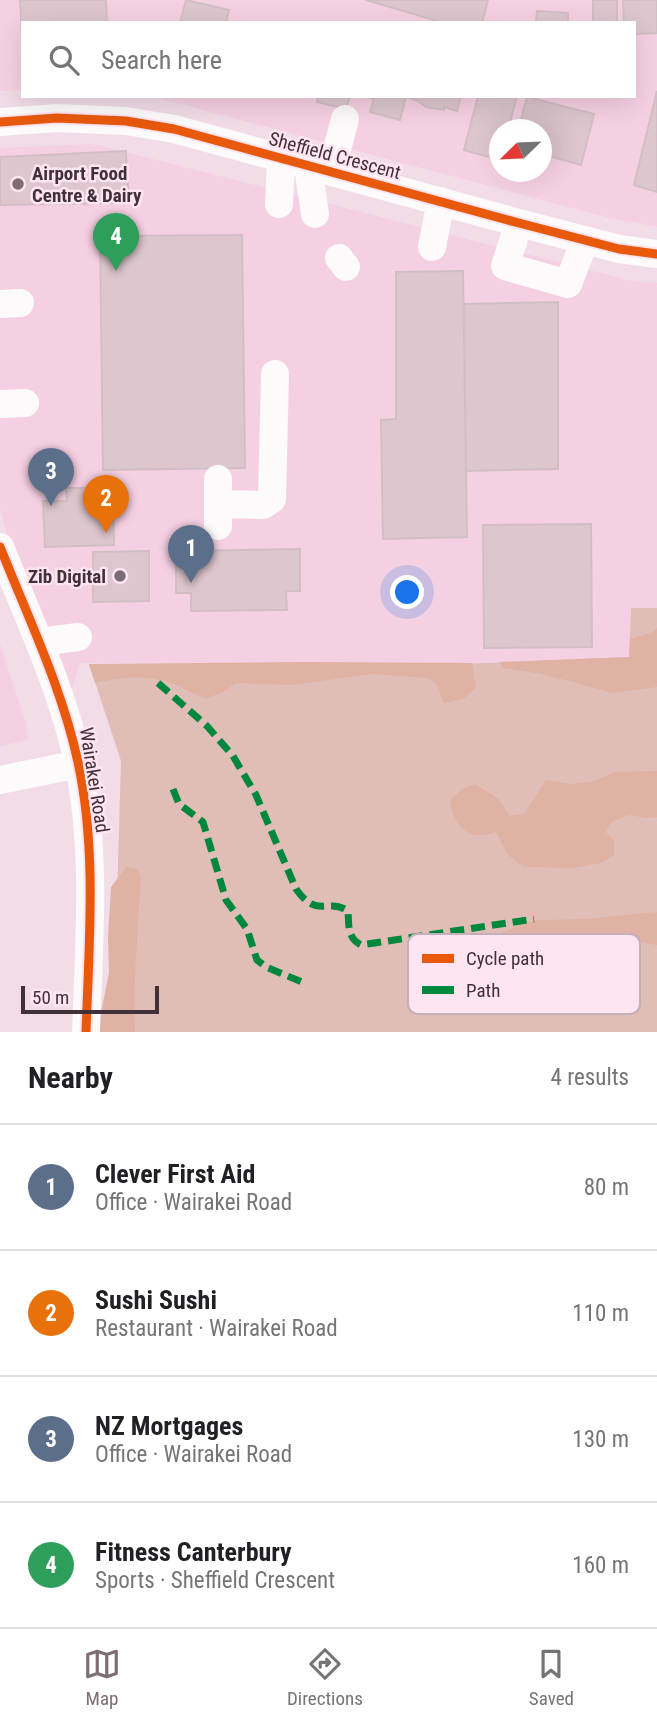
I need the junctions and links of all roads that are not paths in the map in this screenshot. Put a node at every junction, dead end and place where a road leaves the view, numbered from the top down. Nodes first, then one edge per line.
1 (128, 108) edge
2 (345, 119) dead end
3 (0, 122) edge
4 (307, 166) junction
5 (441, 201) junction
6 (279, 204) dead end
7 (314, 214) dead end
8 (519, 223) junction
9 (585, 240) junction
10 (432, 247) dead end
11 (657, 254) edge
12 (275, 374) dead end
13 (218, 503) dead end
14 (0, 547) edge
15 (78, 637) dead end
16 (39, 642) junction
17 (79, 764) junction
18 (0, 779) edge
19 (86, 1032) edge

1 - 3 street, Sheffield Crescent
1 - 4 street, Sheffield Crescent
2 - 4 street
4 - 5 street, Sheffield Crescent
4 - 6 street
4 - 7 street
5 - 8 street, Sheffield Crescent
5 - 10 street
8 - 9 street, Sheffield Crescent
8 - 9 street
9 - 11 street, Sheffield Crescent
12 - 13 street
14 - 16 street, Wairakei Road
15 - 16 street
16 - 17 street, Wairakei Road
17 - 18 street
17 - 19 street, Wairakei Road

